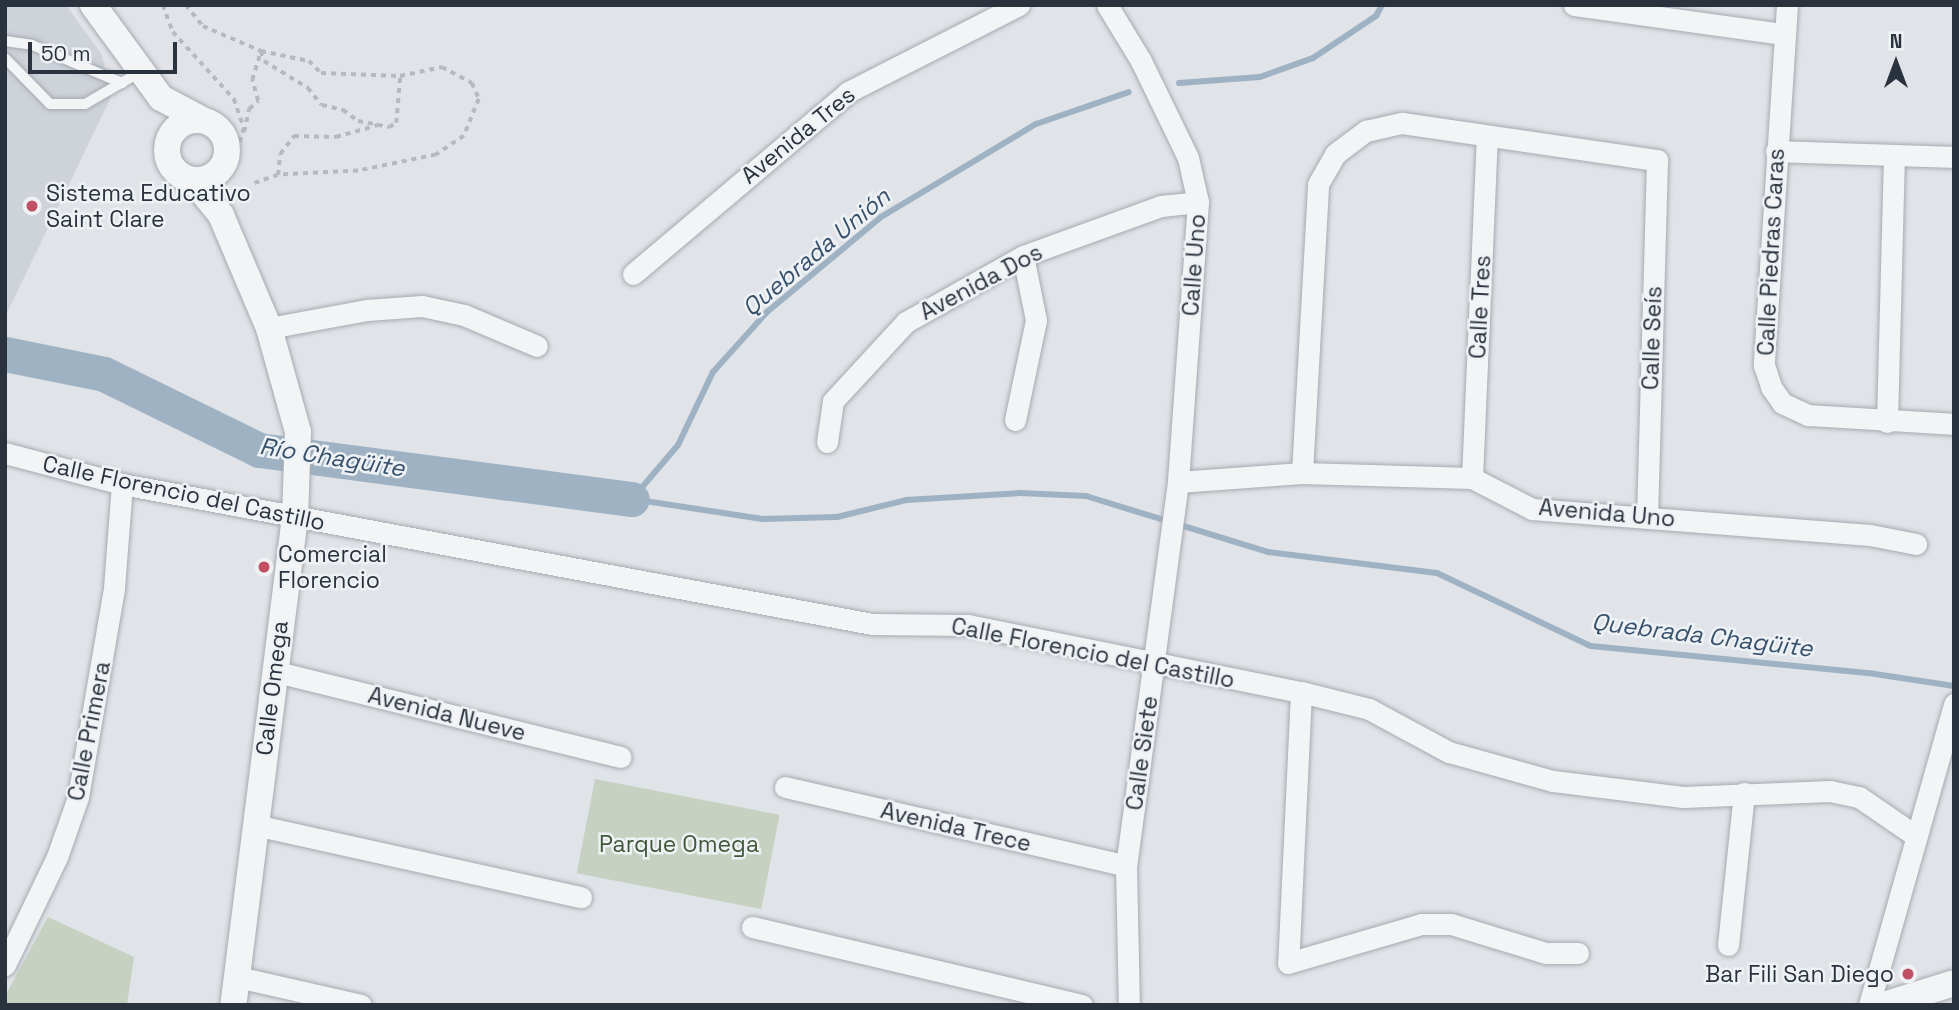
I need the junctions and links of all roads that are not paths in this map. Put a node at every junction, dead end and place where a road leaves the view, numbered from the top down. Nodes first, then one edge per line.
1 (93, 5) edge
2 (1019, 5) edge
3 (1107, 5) edge
4 (1574, 5) edge
5 (1787, 5) edge
6 (1784, 34) junction
7 (5, 41) edge
8 (5, 58) edge
9 (131, 77) junction
10 (161, 98) junction
11 (201, 119) junction
12 (1487, 136) junction
13 (169, 137) junction
14 (1776, 151) junction
15 (1895, 155) junction
16 (1954, 157) edge
17 (230, 161) junction
18 (193, 180) junction
19 (1198, 202) junction
20 (221, 215) junction
21 (1023, 256) junction
22 (633, 274) dead end
23 (269, 328) junction
24 (537, 346) dead end
25 (1015, 420) dead end
26 (1887, 422) junction
27 (1954, 424) edge
28 (827, 442) dead end
29 (5, 453) edge
30 (1302, 473) junction
31 (1472, 478) junction
32 (122, 484) junction
33 (1176, 493) junction
34 (1647, 516) junction
35 (295, 517) junction
36 (1916, 544) dead end
37 (1154, 666) junction
38 (273, 671) junction
39 (1301, 692) junction
40 (1954, 705) edge
41 (621, 757) dead end
42 (785, 787) dead end
43 (1744, 793) junction
44 (256, 825) junction
45 (1913, 834) junction
46 (1126, 866) junction
47 (581, 897) dead end
48 (752, 927) dead end
49 (1728, 945) dead end
50 (1578, 953) dead end
51 (5, 965) edge
52 (238, 977) junction
53 (1954, 983) edge
54 (233, 1005) edge
55 (361, 1005) edge
56 (1082, 1005) edge
57 (1129, 1005) edge
58 (1869, 1005) edge
59 (1884, 1005) edge

1 - 9 street
2 - 22 street, Avenida Tres
3 - 19 street, Calle Uno
4 - 6 street
5 - 6 street, Calle Piedras Caras
6 - 14 street, Calle Piedras Caras
7 - 9 lane
8 - 9 lane
9 - 10 street
10 - 11 street
10 - 13 street
11 - 13 street
11 - 17 street
12 - 30 street
12 - 31 street, Calle Tres
12 - 34 street, Calle Seís
13 - 18 street
14 - 15 street
14 - 26 street, Calle Piedras Caras
15 - 16 street
15 - 26 street
17 - 18 street
17 - 20 street, Calle Omega
18 - 20 street, Calle Omega
19 - 21 street, Avenida Dos
19 - 33 street, Calle Uno
20 - 23 street, Calle Omega
21 - 25 street
21 - 28 street, Avenida Dos
23 - 24 street
23 - 35 street, Calle Omega
26 - 27 street, Calle Piedras Caras
29 - 32 street, Calle Florencio del Castillo
30 - 31 street, Avenida Uno
30 - 33 street, Avenida Uno
31 - 34 street, Avenida Uno
32 - 35 street, Calle Florencio del Castillo
32 - 51 street, Calle Primera
33 - 37 street, Calle Siete
34 - 36 street, Avenida Uno
35 - 37 street, Calle Florencio del Castillo
35 - 38 street, Calle Omega
37 - 39 street, Calle Florencio del Castillo
37 - 46 street, Calle Siete
38 - 41 street, Avenida Nueve
38 - 44 street, Calle Omega
39 - 43 street, Calle Florencio del Castillo
39 - 50 street
40 - 45 street
42 - 46 street, Avenida Trece
43 - 45 street, Calle Florencio del Castillo
43 - 49 street
44 - 47 street
44 - 52 street, Calle Omega
45 - 58 street
46 - 57 street, Calle Siete
48 - 56 street
52 - 54 street, Calle Omega
52 - 55 street
53 - 59 street

